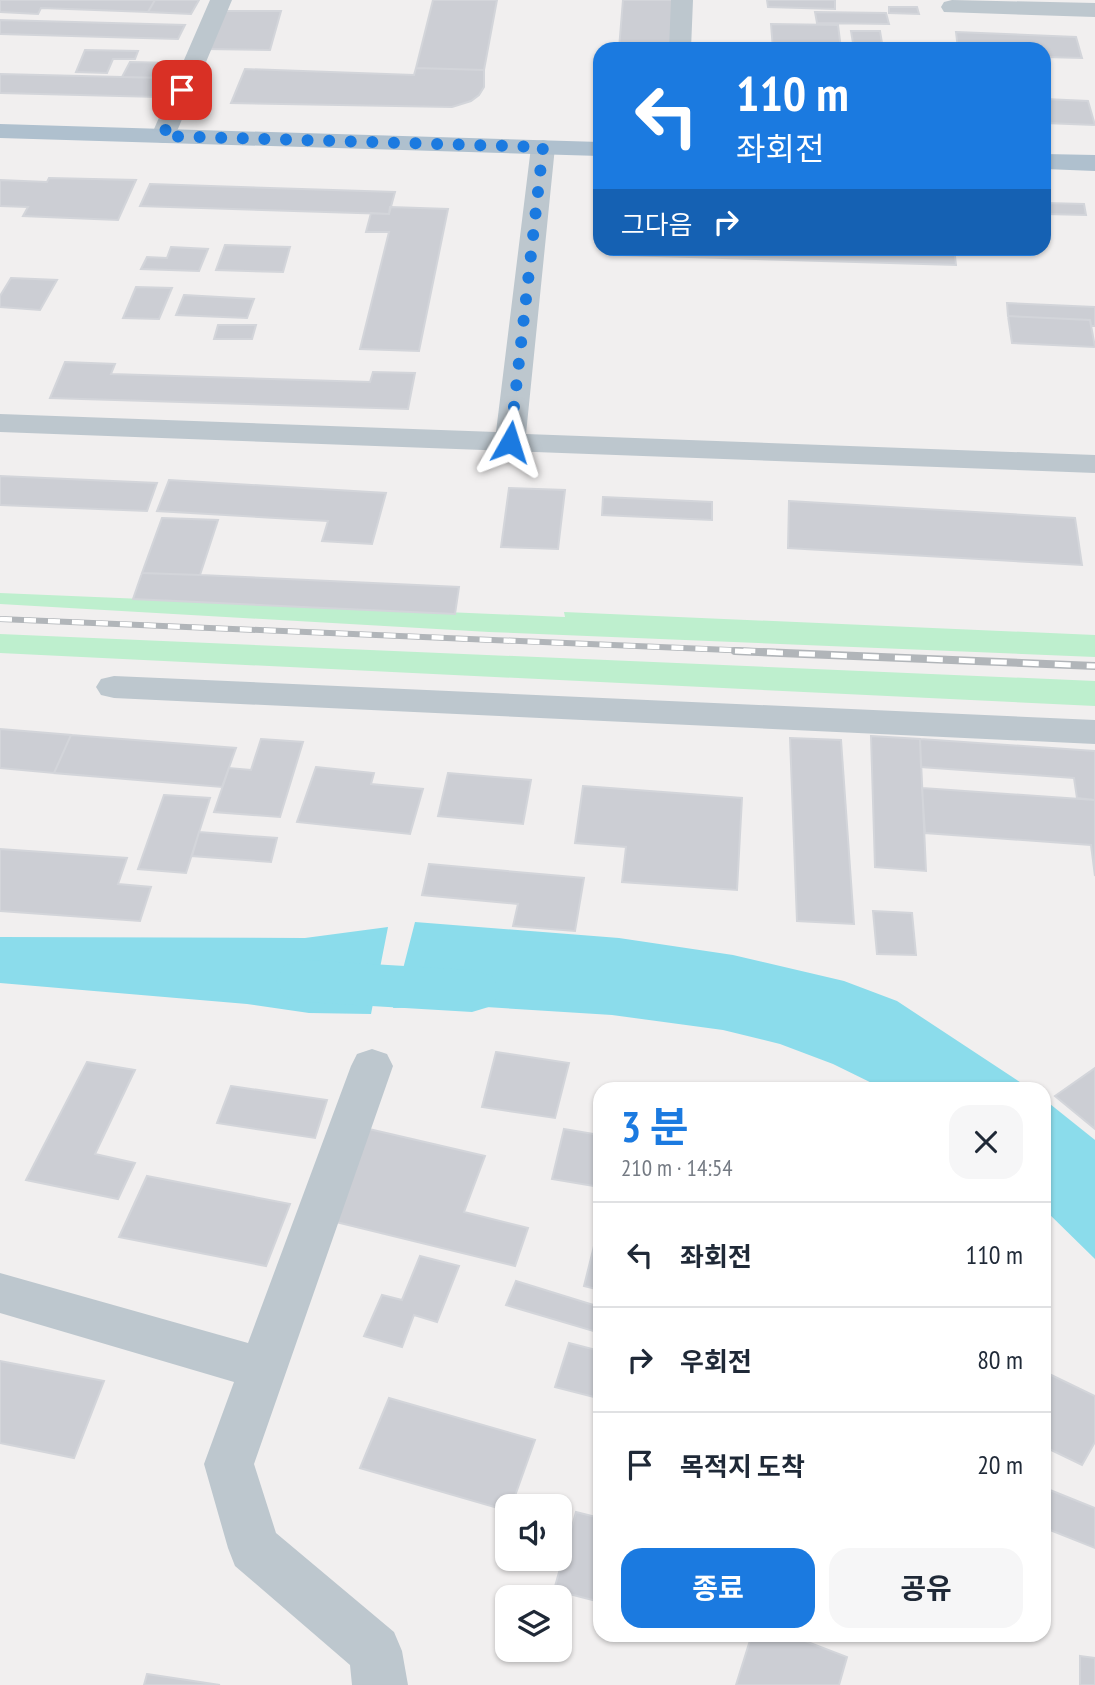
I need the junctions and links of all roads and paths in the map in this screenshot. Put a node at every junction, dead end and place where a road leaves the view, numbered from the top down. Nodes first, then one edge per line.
1 (221, 0) edge
2 (682, 0) edge
3 (952, 7) dead end
4 (1095, 10) edge
5 (680, 42) edge
6 (0, 131) edge
7 (163, 136) junction
8 (543, 147) junction
9 (593, 149) edge
10 (1051, 162) edge
11 (1095, 163) edge
12 (0, 423) edge
13 (510, 442) junction
14 (1095, 464) edge
15 (114, 687) dead end
16 (1095, 732) edge
17 (372, 1066) dead end
18 (0, 1293) edge
19 (262, 1369) junction
20 (380, 1685) edge

1 - 7 street
2 - 5 street
3 - 4 street
6 - 7 main road
7 - 8 main road
8 - 9 main road
8 - 13 street
10 - 11 main road
12 - 13 street
13 - 14 street
15 - 16 street
17 - 19 street
18 - 19 street
19 - 20 street

